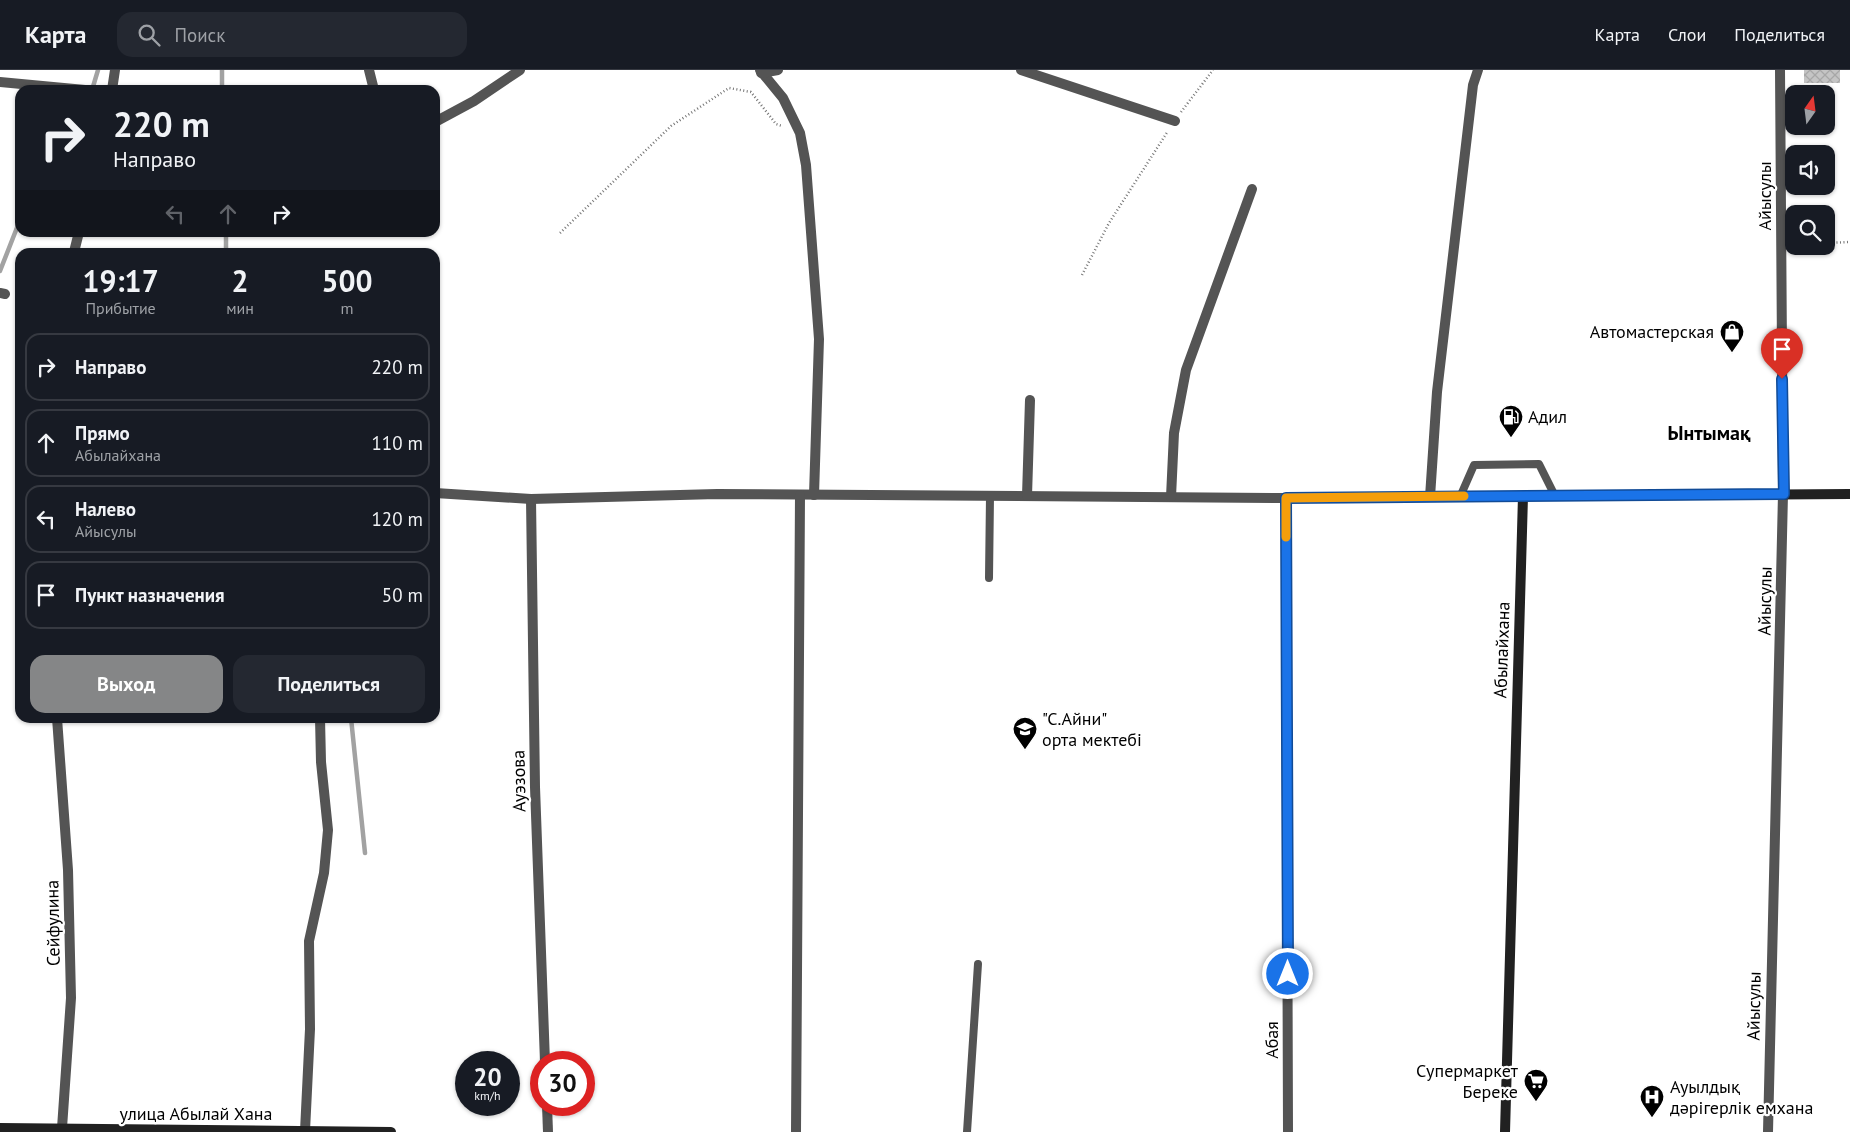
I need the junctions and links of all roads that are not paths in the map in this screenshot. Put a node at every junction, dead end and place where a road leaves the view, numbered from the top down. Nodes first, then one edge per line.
1 (115, 70) edge
2 (369, 70) edge
3 (520, 70) edge
4 (778, 70) edge
5 (1021, 70) edge
6 (1478, 70) edge
7 (1780, 70) edge
8 (760, 72) edge
9 (0, 82) edge
10 (32, 85) edge
11 (113, 85) edge
12 (373, 85) edge
13 (440, 119) edge
14 (1175, 120) road end
15 (1252, 189) dead end
16 (1030, 400) dead end
17 (440, 493) edge
18 (1784, 494) junction
19 (1850, 494) edge
20 (800, 495) junction
21 (814, 495) junction
22 (990, 496) junction
23 (1027, 496) junction
24 (1460, 496) junction
25 (1523, 496) junction
26 (1554, 496) junction
27 (1171, 497) junction
28 (1430, 497) junction
29 (1286, 498) junction
30 (531, 499) junction
31 (988, 578) dead end
32 (57, 723) edge
33 (320, 723) edge
34 (978, 964) dead end
35 (545, 1051) edge
36 (547, 1116) edge
37 (0, 1128) edge
38 (62, 1128) junction
39 (81, 1131) edge
40 (305, 1131) edge
41 (391, 1132) edge
42 (548, 1132) edge
43 (796, 1132) edge
44 (967, 1132) edge
45 (1288, 1132) edge
46 (1505, 1132) edge
47 (1768, 1132) edge

1 - 11 street
2 - 12 street
3 - 13 street
4 - 8 street
5 - 14 street
6 - 28 street
7 - 18 street, Айысулы
8 - 21 street
9 - 10 street
15 - 27 street
16 - 23 street
17 - 30 street
18 - 19 main road
18 - 26 main road
18 - 47 street, Айысулы
20 - 21 street
20 - 30 street
20 - 43 street
21 - 22 street
22 - 23 street
22 - 31 lane
23 - 27 street
24 - 25 street
24 - 26 lane
24 - 28 street
25 - 26 main road
25 - 46 main road, Абылайхана
27 - 29 street
28 - 29 street
29 - 45 street, Абая
30 - 35 street, Ауэзова
32 - 38 street, Сейфулина
33 - 40 street
34 - 44 lane
36 - 42 street
37 - 38 main road, улица Абылай Хана
38 - 39 main road, улица Абылай Хана
39 - 40 main road, улица Абылай Хана
40 - 41 main road, улица Абылай Хана

